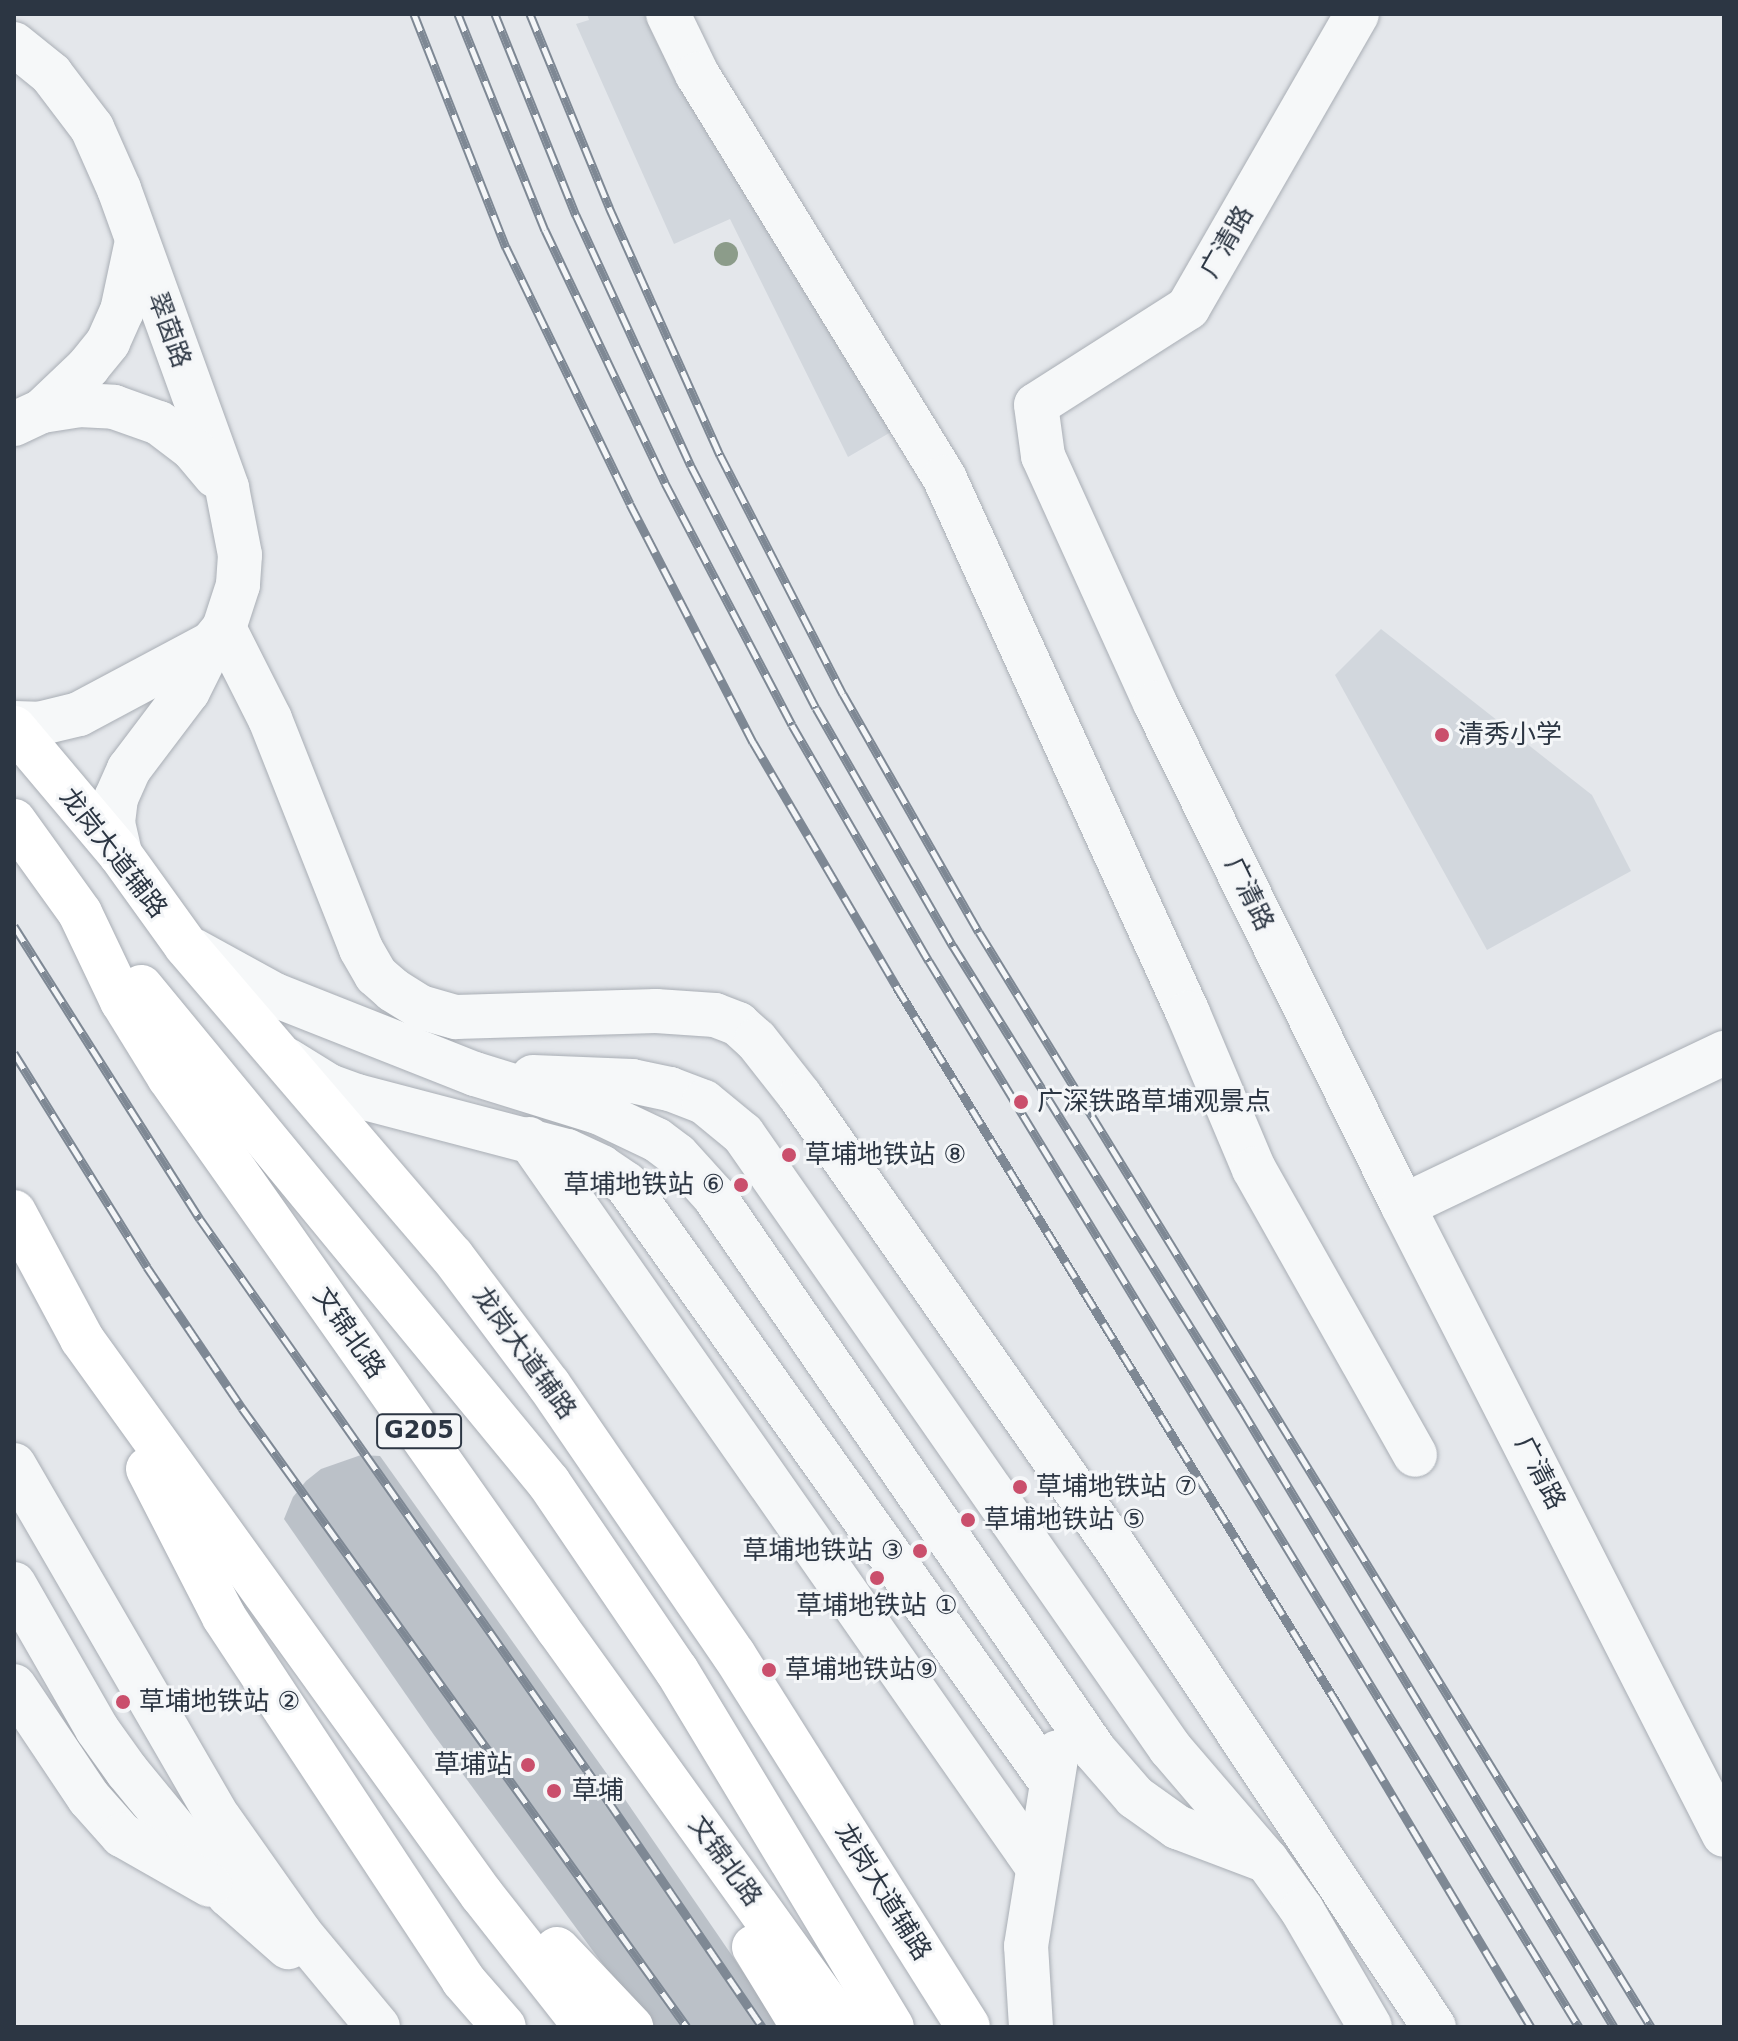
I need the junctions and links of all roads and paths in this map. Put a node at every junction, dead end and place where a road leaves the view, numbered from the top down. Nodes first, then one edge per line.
1 (668, 14) edge
2 (1357, 14) edge
3 (14, 44) edge
4 (137, 241) junction
5 (28, 418) edge
6 (227, 488) junction
7 (218, 635) junction
8 (14, 726) edge
9 (14, 821) edge
10 (120, 854) junction
11 (80, 913) junction
12 (186, 946) junction
13 (273, 1050) junction
14 (1724, 1053) edge
15 (475, 1074) junction
16 (529, 1139) junction
17 (1403, 1206) junction
18 (14, 1212) edge
19 (82, 1339) junction
20 (1415, 1455) dead end
21 (14, 1465) edge
22 (14, 1584) edge
23 (558, 1629) junction
24 (14, 1686) edge
25 (1065, 1708) junction
26 (1051, 1782) junction
27 (404, 1787) junction
28 (1724, 1835) edge
29 (1267, 1861) junction
30 (1037, 1866) junction
31 (229, 1895) junction
32 (370, 2019) edge
33 (504, 2027) edge
34 (586, 2027) edge
35 (631, 2027) edge
36 (803, 2027) edge
37 (844, 2027) edge
38 (892, 2027) edge
39 (968, 2027) edge
40 (1031, 2027) edge
41 (1370, 2027) edge
42 (1434, 2027) edge

1 - 20 street
2 - 17 street, 广清路
3 - 4 street, 翠茵路
4 - 5 street
4 - 6 street, 翠茵路
5 - 6 street
6 - 7 street, 翠茵路
7 - 8 street
7 - 10 street, 翠茵路
7 - 42 street
8 - 10 main road, 龙岗大道辅路
9 - 11 main road, 文锦北路 / G205
10 - 12 main road, 龙岗大道辅路
11 - 23 main road, 文锦北路 / G205
11 - 38 main road
12 - 13 main road, 龙岗大道辅路
12 - 15 street
13 - 16 street
13 - 39 main road, 龙岗大道辅路
14 - 17 street
15 - 25 street
15 - 29 street
16 - 26 street
16 - 30 street
17 - 28 street, 广清路
18 - 19 main road
19 - 27 main road
19 - 33 main road
21 - 32 street
22 - 31 street
23 - 36 main road
23 - 37 main road, 文锦北路 / G205
24 - 31 street
25 - 26 street
25 - 29 street
26 - 30 street
27 - 34 main road
27 - 35 main road
29 - 41 street
30 - 40 street
31 - 32 street

